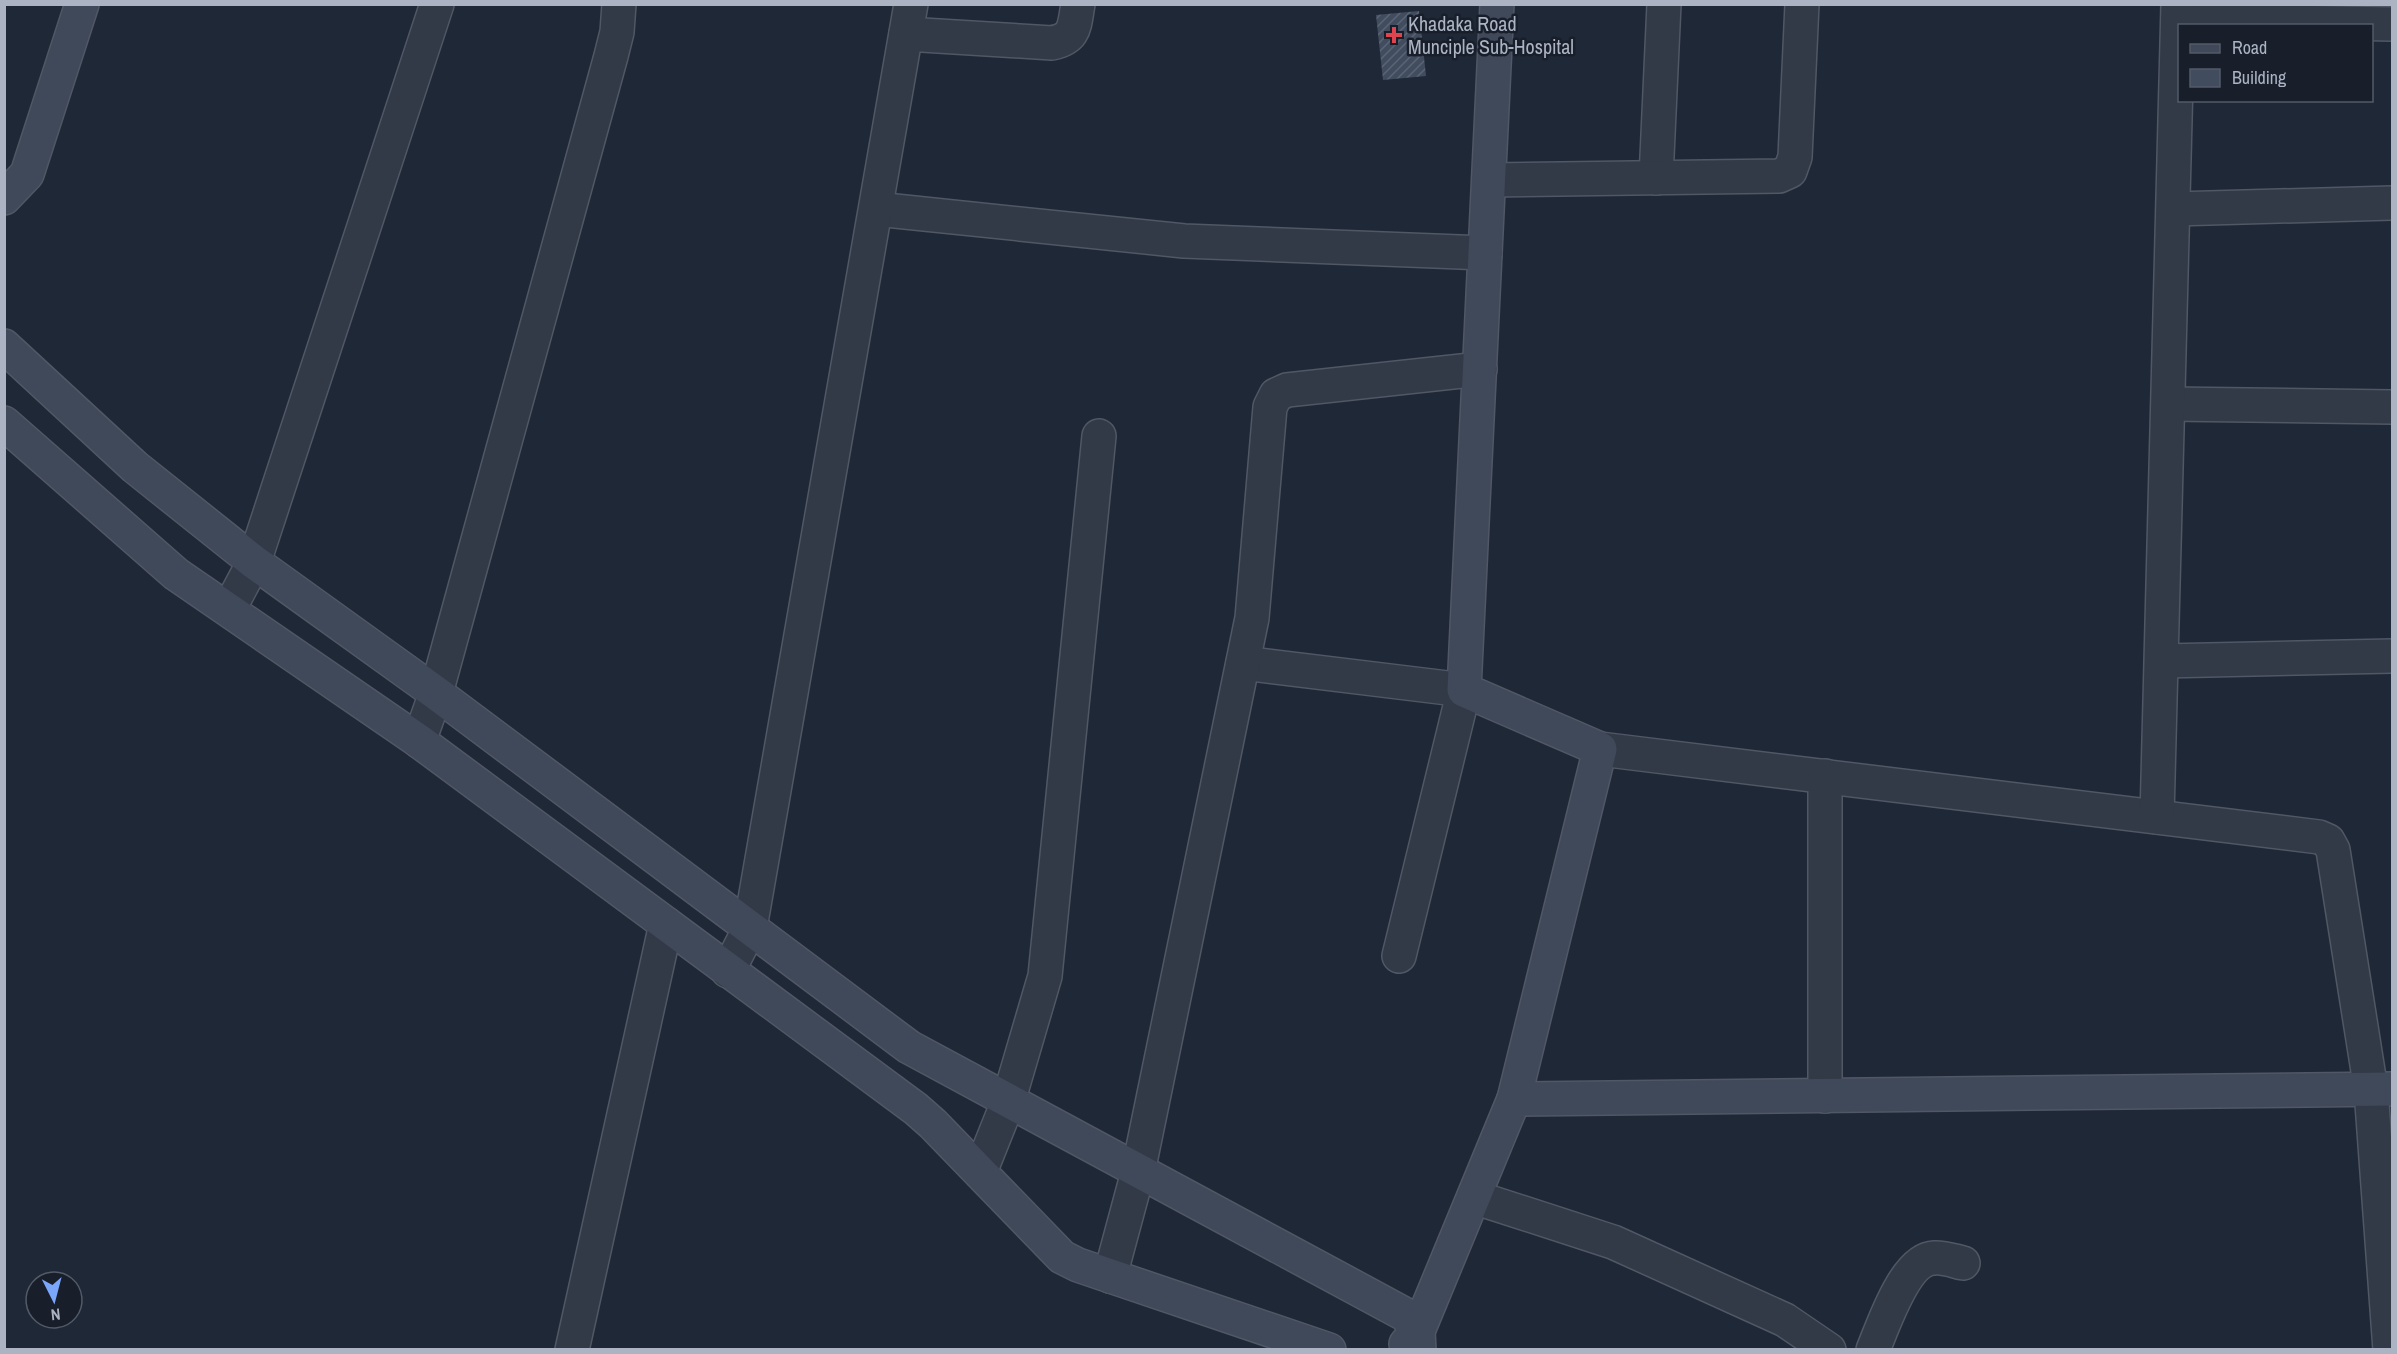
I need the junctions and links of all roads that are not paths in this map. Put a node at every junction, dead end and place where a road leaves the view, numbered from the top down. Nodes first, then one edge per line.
1 (82, 4) edge
2 (437, 4) edge
3 (619, 4) edge
4 (1078, 4) edge
5 (1497, 4) edge
6 (1664, 4) edge
7 (1802, 4) edge
8 (2178, 12) edge
9 (909, 19) edge
10 (2392, 24) edge
11 (1656, 178) junction
12 (1489, 180) junction
13 (4, 198) edge
14 (2392, 203) edge
15 (2174, 208) junction
16 (876, 209) junction
17 (1485, 252) junction
18 (4, 346) edge
19 (1480, 369) junction
20 (2169, 404) junction
21 (2392, 407) edge
22 (4, 423) edge
23 (1099, 436) dead end
24 (254, 562) junction
25 (228, 609) junction
26 (2392, 656) edge
27 (2163, 662) junction
28 (1243, 663) junction
29 (1464, 690) junction
30 (436, 693) junction
31 (419, 741) junction
32 (1600, 749) junction
33 (1825, 776) junction
34 (2157, 817) junction
35 (666, 924) junction
36 (750, 928) junction
37 (1399, 956) dead end
38 (728, 970) junction
39 (2382, 1090) edge
40 (1825, 1096) junction
41 (1514, 1099) junction
42 (1008, 1102) junction
43 (980, 1172) junction
44 (1138, 1172) junction
45 (1474, 1197) junction
46 (1963, 1263) dead end
47 (1110, 1276) junction
48 (1413, 1343) edge
49 (572, 1350) edge
50 (1329, 1350) edge
51 (1829, 1350) edge
52 (1873, 1350) edge
53 (2390, 1350) edge

1 - 13 main road
2 - 24 street
3 - 30 street
4 - 9 street
5 - 12 main road
6 - 11 street
7 - 11 street
8 - 10 street
8 - 15 street
9 - 16 street
11 - 12 street
12 - 17 main road
14 - 15 street
15 - 20 street
16 - 17 street
16 - 36 street
17 - 19 main road
18 - 24 main road
19 - 28 street
19 - 29 main road
20 - 21 street
20 - 27 street
22 - 25 main road
23 - 42 street
24 - 25 street
24 - 30 main road
25 - 31 main road
26 - 27 street
27 - 34 street
28 - 29 street
28 - 44 street
29 - 32 main road
29 - 37 street
30 - 31 street
30 - 36 main road
31 - 35 main road
32 - 33 street
32 - 41 main road
33 - 34 street
33 - 40 street
34 - 39 street
35 - 38 main road
35 - 49 street
36 - 38 street
36 - 42 main road
38 - 43 main road
39 - 40 main road
39 - 53 street
40 - 41 main road
41 - 45 main road
42 - 43 street
42 - 44 main road
43 - 47 main road
44 - 47 street
44 - 48 main road
45 - 48 main road
45 - 51 street
46 - 52 street
47 - 50 main road

